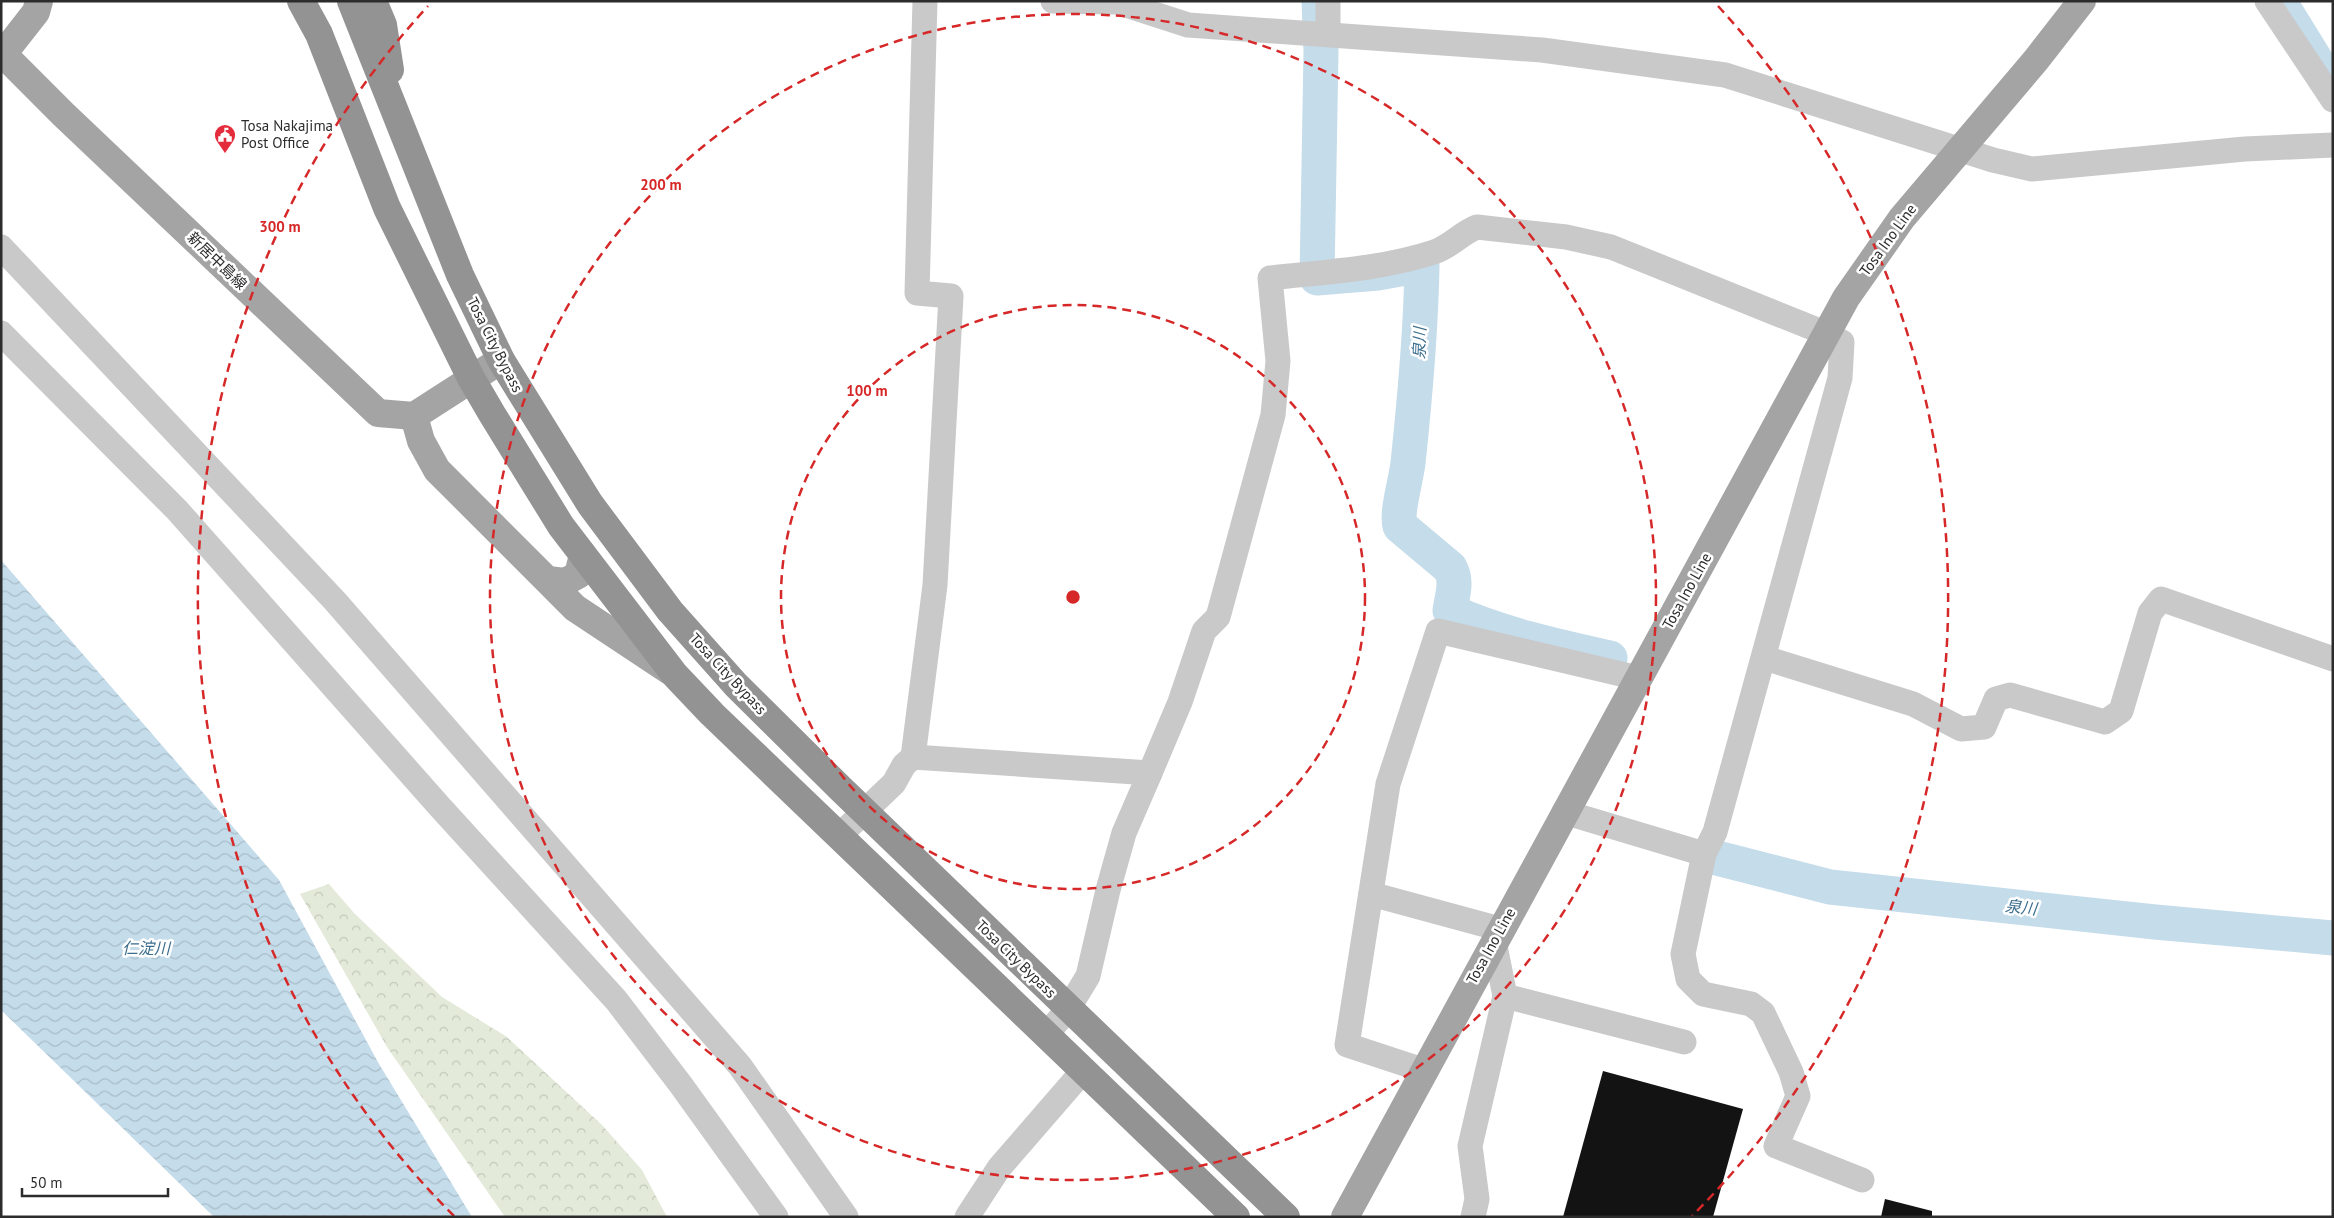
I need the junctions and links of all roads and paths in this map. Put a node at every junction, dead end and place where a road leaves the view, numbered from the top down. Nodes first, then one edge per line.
1 (39, 1) edge
2 (301, 1) edge
3 (351, 1) edge
4 (373, 1) edge
5 (926, 1) edge
6 (1053, 1) edge
7 (1328, 1) edge
8 (2082, 1) edge
9 (2267, 1) edge
10 (1328, 34) junction
11 (2, 53) edge
12 (2333, 100) edge
13 (399, 127) junction
14 (2333, 144) edge
15 (1960, 149) junction
16 (1, 247) edge
17 (1, 333) edge
18 (1826, 333) junction
19 (501, 360) junction
20 (471, 378) junction
21 (414, 416) junction
22 (583, 555) junction
23 (548, 580) junction
24 (1765, 658) junction
25 (2333, 659) edge
26 (675, 675) junction
27 (1638, 678) junction
28 (913, 758) junction
29 (1150, 773) junction
30 (864, 811) junction
31 (1564, 812) junction
32 (839, 836) junction
33 (1704, 854) junction
34 (1371, 894) junction
35 (1497, 935) junction
36 (1505, 996) junction
37 (1068, 1009) junction
38 (1046, 1035) junction
39 (1684, 1042) dead end
40 (1424, 1070) junction
41 (1083, 1071) junction
42 (1862, 1180) dead end
43 (776, 1217) edge
44 (846, 1217) edge
45 (967, 1217) edge
46 (1236, 1217) edge
47 (1286, 1217) edge
48 (1345, 1217) edge
49 (1473, 1217) edge

1 - 11 main road, 新居中島線
2 - 20 highway
3 - 13 highway, Tosa City Bypass
4 - 13 highway
5 - 28 street
6 - 10 street
7 - 10 street
8 - 15 main road, Tosa Ino Line
9 - 12 street
10 - 15 street
11 - 21 main road, 新居中島線
13 - 19 highway, Tosa City Bypass
14 - 15 street
15 - 18 main road, Tosa Ino Line
16 - 44 street
17 - 43 street
18 - 24 street
18 - 27 main road, Tosa Ino Line
18 - 29 street
19 - 20 main road
19 - 30 highway, Tosa City Bypass
20 - 21 main road
20 - 22 highway
21 - 23 main road
22 - 23 main road
22 - 26 highway
23 - 26 main road
24 - 25 street
24 - 33 street
26 - 32 highway
27 - 31 main road, Tosa Ino Line
27 - 34 street
28 - 29 street
28 - 30 street
29 - 37 street
30 - 32 street
30 - 37 highway, Tosa City Bypass
31 - 33 street
31 - 35 main road, Tosa Ino Line
32 - 38 highway
33 - 42 street
34 - 35 street
34 - 40 street
35 - 36 street
35 - 40 main road, Tosa Ino Line
36 - 39 street
36 - 49 street
37 - 38 street
37 - 47 highway, Tosa City Bypass
38 - 41 highway
40 - 48 main road, Tosa Ino Line
41 - 45 street
41 - 46 highway

